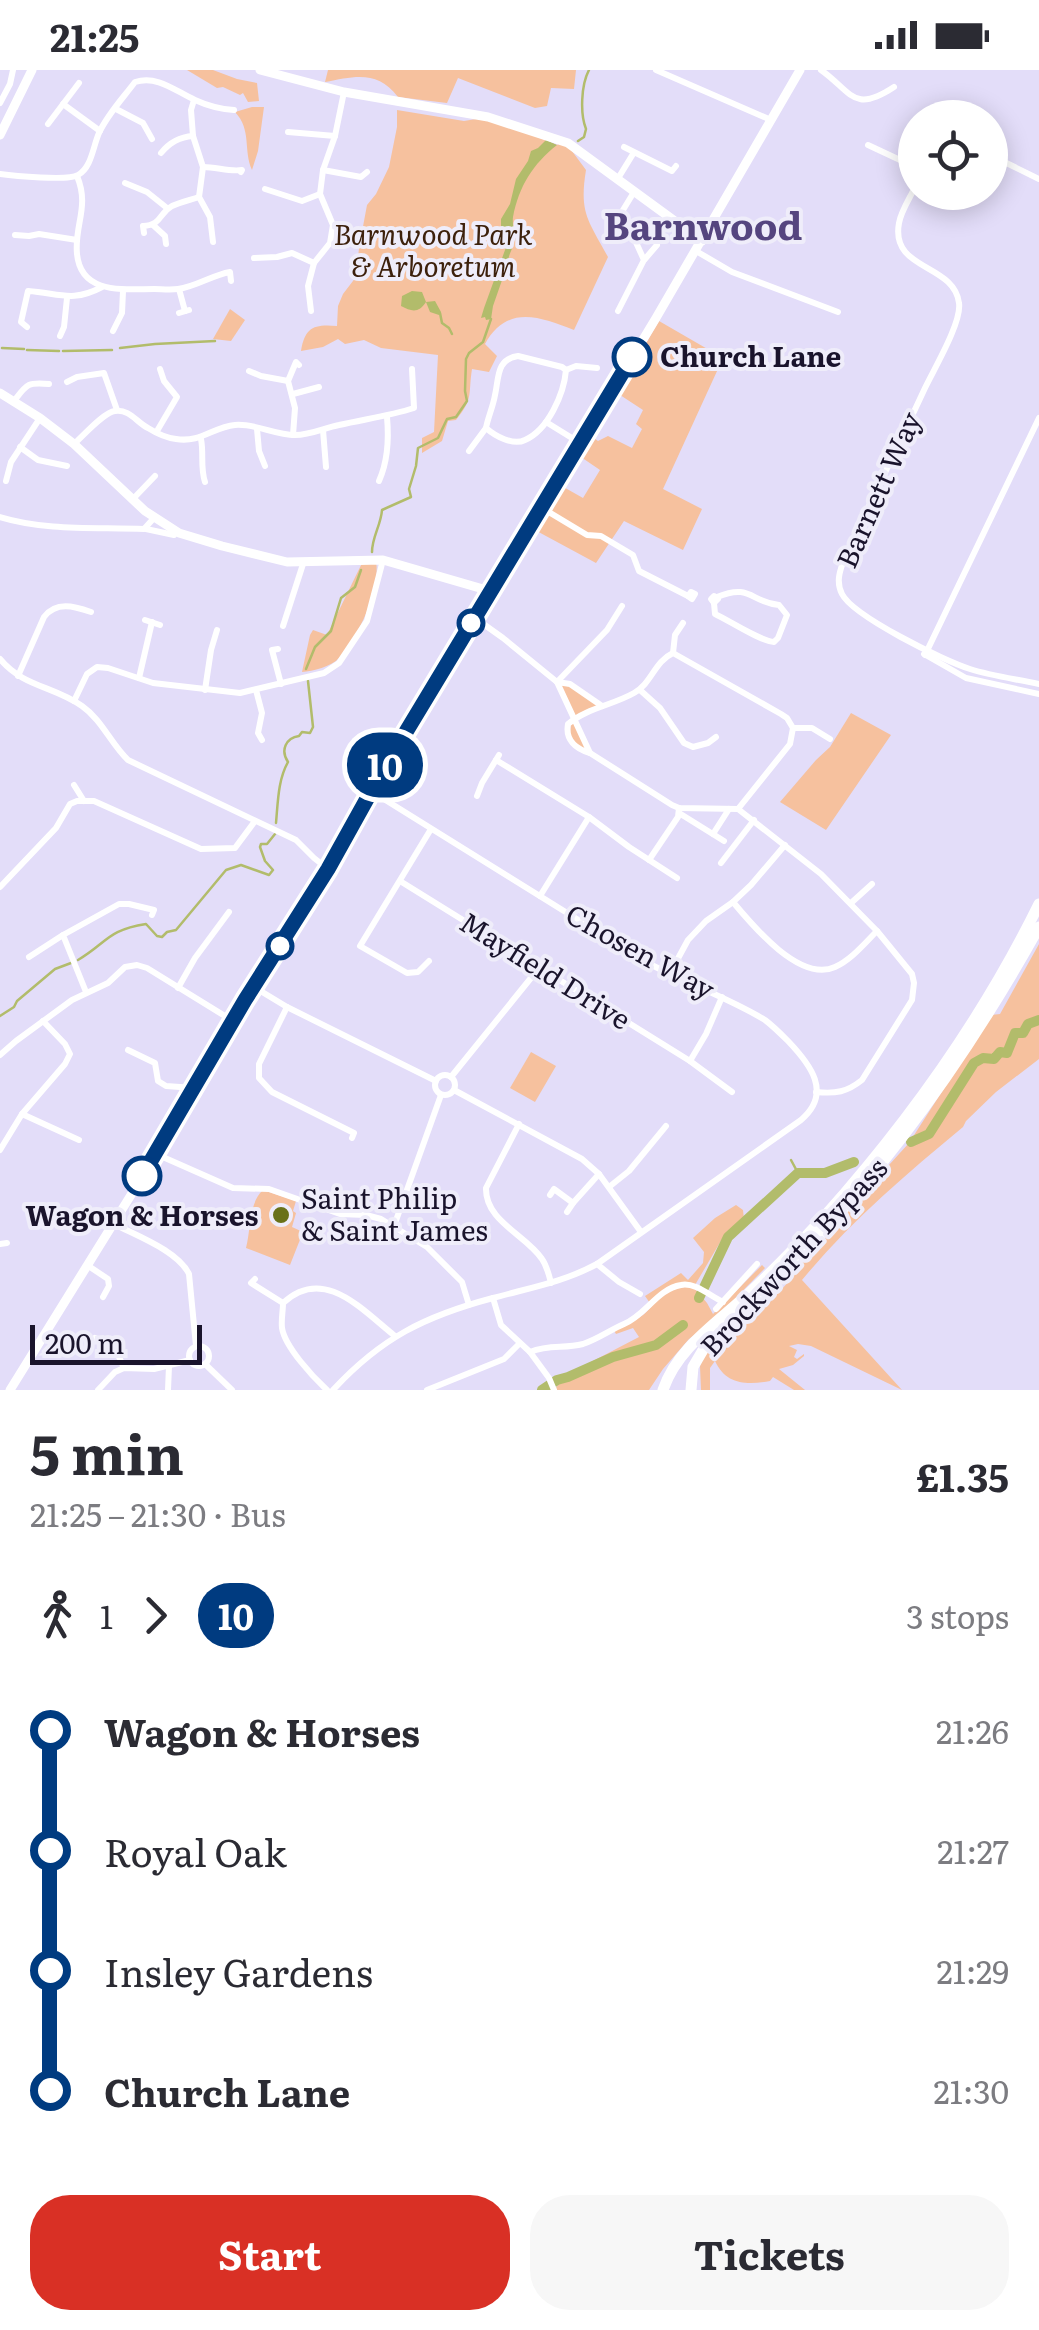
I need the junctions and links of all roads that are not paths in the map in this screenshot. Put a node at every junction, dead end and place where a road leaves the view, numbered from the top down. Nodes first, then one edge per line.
1 (13, 70) edge
2 (32, 70) edge
3 (129, 70) edge
4 (260, 70) edge
5 (656, 70) edge
6 (800, 70) edge
7 (822, 70) edge
8 (135, 82) junction
9 (78, 84) dead end
10 (894, 87) dead end
11 (344, 92) junction
12 (194, 100) junction
13 (0, 103) edge
14 (63, 104) junction
15 (116, 109) junction
16 (234, 110) dead end
17 (771, 120) junction
18 (48, 124) dead end
19 (100, 130) junction
20 (288, 132) dead end
21 (0, 134) edge
22 (193, 136) junction
23 (335, 136) junction
24 (152, 139) dead end
25 (868, 145) dead end
26 (624, 147) dead end
27 (160, 153) dead end
28 (633, 154) junction
29 (898, 158) edge
30 (1008, 164) edge
31 (676, 166) dead end
32 (204, 167) junction
33 (323, 170) junction
34 (242, 172) dead end
35 (367, 172) dead end
36 (0, 174) edge
37 (77, 176) junction
38 (1039, 179) edge
39 (617, 180) junction
40 (125, 183) dead end
41 (265, 189) dead end
42 (634, 192) junction
43 (320, 194) junction
44 (199, 198) junction
45 (167, 208) junction
46 (904, 210) edge
47 (152, 225) junction
48 (144, 233) dead end
49 (14, 235) dead end
50 (216, 239) dead end
51 (77, 240) junction
52 (702, 241) junction
53 (166, 244) dead end
54 (657, 244) dead end
55 (696, 251) junction
56 (254, 258) dead end
57 (644, 260) junction
58 (314, 263) junction
59 (231, 282) dead end
60 (103, 286) junction
61 (179, 289) junction
62 (123, 291) junction
63 (67, 298) junction
64 (612, 299) dead end
65 (834, 309) dead end
66 (185, 311) dead end
67 (311, 311) dead end
68 (21, 324) dead end
69 (113, 331) dead end
70 (60, 336) dead end
71 (298, 361) dead end
72 (596, 368) dead end
73 (160, 369) dead end
74 (412, 369) dead end
75 (566, 370) junction
76 (249, 371) dead end
77 (288, 380) junction
78 (67, 382) dead end
79 (49, 385) dead end
80 (319, 387) dead end
81 (191, 393) dead end
82 (0, 394) edge
83 (293, 394) junction
84 (177, 397) junction
85 (14, 402) junction
86 (424, 407) dead end
87 (414, 408) junction
88 (117, 410) junction
89 (387, 417) junction
90 (40, 418) junction
91 (1039, 418) edge
92 (546, 422) junction
93 (256, 428) junction
94 (486, 428) junction
95 (323, 430) junction
96 (156, 432) junction
97 (293, 435) junction
98 (201, 439) junction
99 (580, 443) junction
100 (74, 444) junction
101 (20, 447) junction
102 (468, 451) dead end
103 (324, 464) dead end
104 (67, 466) dead end
105 (264, 466) dead end
106 (4, 469) edge
107 (154, 476) dead end
108 (378, 481) dead end
109 (6, 482) dead end
110 (205, 482) dead end
111 (132, 500) junction
112 (542, 508) junction
113 (0, 517) edge
114 (154, 518) junction
115 (144, 529) junction
116 (174, 536) dead end
117 (383, 560) junction
118 (304, 561) junction
119 (490, 591) junction
120 (714, 600) junction
121 (622, 606) dead end
122 (91, 613) dead end
123 (474, 618) junction
124 (152, 622) dead end
125 (683, 623) dead end
126 (283, 626) dead end
127 (217, 630) dead end
128 (272, 650) dead end
129 (926, 652) junction
130 (673, 653) junction
131 (0, 658) edge
132 (18, 676) junction
133 (139, 678) junction
134 (557, 682) junction
135 (281, 684) junction
136 (1039, 684) edge
137 (205, 690) junction
138 (256, 690) junction
139 (640, 690) junction
140 (1039, 694) edge
141 (74, 701) junction
142 (602, 706) junction
143 (574, 719) junction
144 (793, 728) junction
145 (389, 734) dead end
146 (257, 736) dead end
147 (716, 737) dead end
148 (830, 739) dead end
149 (397, 746) junction
150 (74, 785) dead end
151 (371, 791) junction
152 (478, 799) dead end
153 (84, 800) junction
154 (734, 808) junction
155 (679, 810) junction
156 (589, 816) junction
157 (255, 820) junction
158 (754, 820) junction
159 (431, 829) junction
160 (713, 834) junction
161 (724, 841) dead end
162 (785, 845) junction
163 (649, 860) junction
164 (721, 863) dead end
165 (328, 869) junction
166 (677, 878) dead end
167 (400, 881) junction
168 (872, 884) dead end
169 (0, 887) edge
170 (540, 896) junction
171 (734, 902) junction
172 (851, 903) junction
173 (1039, 904) edge
174 (152, 915) dead end
175 (228, 917) dead end
176 (1039, 927) edge
177 (877, 931) junction
178 (62, 936) junction
179 (29, 957) dead end
180 (427, 966) dead end
181 (539, 968) junction
182 (668, 974) junction
183 (254, 986) junction
184 (178, 988) junction
185 (86, 992) junction
186 (722, 998) junction
187 (288, 1007) junction
188 (43, 1021) junction
189 (233, 1021) junction
190 (128, 1050) dead end
191 (0, 1055) edge
192 (690, 1061) junction
193 (451, 1077) junction
194 (436, 1081) junction
195 (194, 1088) junction
196 (454, 1090) junction
197 (816, 1092) junction
198 (732, 1093) dead end
199 (441, 1095) junction
200 (22, 1114) junction
201 (519, 1124) junction
202 (666, 1126) dead end
203 (354, 1134) dead end
204 (79, 1140) dead end
205 (0, 1150) edge
206 (156, 1154) junction
207 (599, 1174) junction
208 (609, 1187) junction
209 (554, 1190) dead end
210 (572, 1203) junction
211 (567, 1212) dead end
212 (114, 1224) junction
213 (394, 1226) junction
214 (641, 1232) junction
215 (597, 1264) junction
216 (757, 1264) dead end
217 (87, 1266) junction
218 (251, 1283) dead end
219 (551, 1283) junction
220 (640, 1294) dead end
221 (103, 1297) dead end
222 (493, 1298) junction
223 (284, 1302) junction
224 (469, 1305) junction
225 (395, 1336) junction
226 (94, 1339) dead end
227 (519, 1344) junction
228 (196, 1346) junction
229 (530, 1352) junction
230 (190, 1360) junction
231 (205, 1364) junction
232 (169, 1366) junction
233 (124, 1368) junction
234 (428, 1388) edge
235 (554, 1389) edge
236 (10, 1390) edge
237 (98, 1390) edge
238 (168, 1390) edge
239 (232, 1390) edge
240 (330, 1390) edge
241 (663, 1390) edge
242 (695, 1390) edge

1 - 13 street
2 - 21 street
3 - 8 street
4 - 11 street
5 - 17 street
6 - 17 street
7 - 10 street
8 - 12 street
8 - 15 street
9 - 14 street
11 - 23 street
11 - 39 street
12 - 16 street
12 - 22 street
14 - 18 street
14 - 19 street
15 - 19 street
15 - 24 street
17 - 52 street
19 - 37 street
20 - 23 street
22 - 27 street
22 - 32 street
23 - 33 street
25 - 29 street
26 - 28 street
28 - 31 street
28 - 39 street
30 - 38 street
32 - 34 street
32 - 44 street
33 - 35 street
33 - 43 street
36 - 37 street
37 - 51 street
39 - 42 street
40 - 45 street
41 - 43 street
42 - 52 street
42 - 57 street
43 - 58 street
44 - 45 street
44 - 50 street
45 - 47 street
46 - 129 street, Barnett Way
47 - 48 street
47 - 53 street
49 - 51 street
51 - 60 street
52 - 55 street
54 - 57 street
55 - 65 street
55 - 99 street
56 - 58 street
57 - 64 street
58 - 67 street
59 - 61 street
60 - 62 street
60 - 63 street
61 - 62 street
61 - 66 street
62 - 69 street
63 - 68 street
63 - 70 street
71 - 77 street
72 - 75 street
73 - 84 street
74 - 87 street
75 - 92 street
75 - 94 street
76 - 77 street
77 - 83 street
78 - 88 street
79 - 85 street
80 - 83 street
81 - 84 street
82 - 85 street
83 - 97 street
84 - 96 street
85 - 90 street
86 - 87 street
87 - 89 street
88 - 96 street
88 - 100 street
89 - 95 street
89 - 108 street
90 - 100 street
90 - 101 street
91 - 129 street
92 - 94 street
92 - 99 street
93 - 97 street
93 - 98 street
93 - 105 street
94 - 102 street
95 - 97 street
95 - 103 street
96 - 98 street
98 - 110 street
99 - 112 street
100 - 111 street
101 - 104 street
101 - 106 street
106 - 109 street
107 - 111 street
111 - 114 street
112 - 119 street
112 - 120 street
113 - 115 street
114 - 115 street
114 - 118 street
115 - 116 street
117 - 118 street
117 - 119 street
117 - 135 street
118 - 126 street
119 - 123 street
120 - 120 street
121 - 134 street
122 - 132 street
123 - 134 street
123 - 149 street
124 - 133 street
125 - 130 street
127 - 137 street
128 - 135 street
129 - 136 street
129 - 140 street
130 - 139 street
130 - 144 street
131 - 132 street
132 - 141 street
133 - 137 street
133 - 141 street
134 - 142 street
134 - 143 street
135 - 138 street
137 - 138 street
138 - 146 street
139 - 142 street
139 - 147 street
141 - 157 street
142 - 143 street
143 - 155 street
144 - 148 street
144 - 154 street
145 - 149 street
149 - 151 street
150 - 153 street
151 - 159 street, Chosen Way
151 - 165 street
152 - 156 street
153 - 157 street
153 - 169 street
154 - 155 street
154 - 158 street
154 - 160 street
155 - 160 street
155 - 163 street
156 - 163 street
156 - 170 street
157 - 165 street
158 - 162 street
158 - 164 street
159 - 167 street
159 - 170 street, Chosen Way
160 - 161 street
162 - 171 street
162 - 172 street
163 - 166 street
165 - 183 street
167 - 180 street
167 - 181 street, Mayfield Drive
168 - 172 street
170 - 182 street, Chosen Way
171 - 177 street
171 - 182 street
172 - 177 street
173 - 241 highway, Brockworth Bypass
174 - 178 street
175 - 184 street
176 - 242 highway, Brockworth Bypass
177 - 197 street
178 - 179 street
178 - 185 street
181 - 192 street, Mayfield Drive
181 - 193 street
182 - 186 street, Chosen Way
183 - 187 street
183 - 189 street
184 - 185 street
184 - 189 street
185 - 188 street
186 - 192 street
186 - 197 street, Chosen Way
187 - 194 street
187 - 203 street
188 - 191 street
188 - 200 street
189 - 195 street
190 - 195 street
192 - 198 street, Mayfield Drive
193 - 194 street
193 - 196 street
194 - 199 street
195 - 206 street
196 - 199 street
196 - 201 street
197 - 214 street
199 - 213 street
200 - 204 street
200 - 205 street
201 - 207 street
201 - 219 street
202 - 208 street
206 - 212 street
206 - 213 street
207 - 208 street
207 - 210 street
208 - 214 street
209 - 210 street
210 - 211 street
212 - 217 street
212 - 228 street
213 - 224 street
214 - 215 street
215 - 219 street
215 - 220 street
216 - 229 street
217 - 221 street
217 - 236 street
218 - 223 street
219 - 222 street
222 - 224 street
222 - 227 street
223 - 225 street
223 - 240 street
224 - 225 street
225 - 240 street
226 - 233 street
227 - 229 street
227 - 234 street
228 - 230 street
228 - 231 street
229 - 235 street
230 - 231 street
230 - 232 street
231 - 239 street
232 - 233 street
232 - 238 street
233 - 237 street

